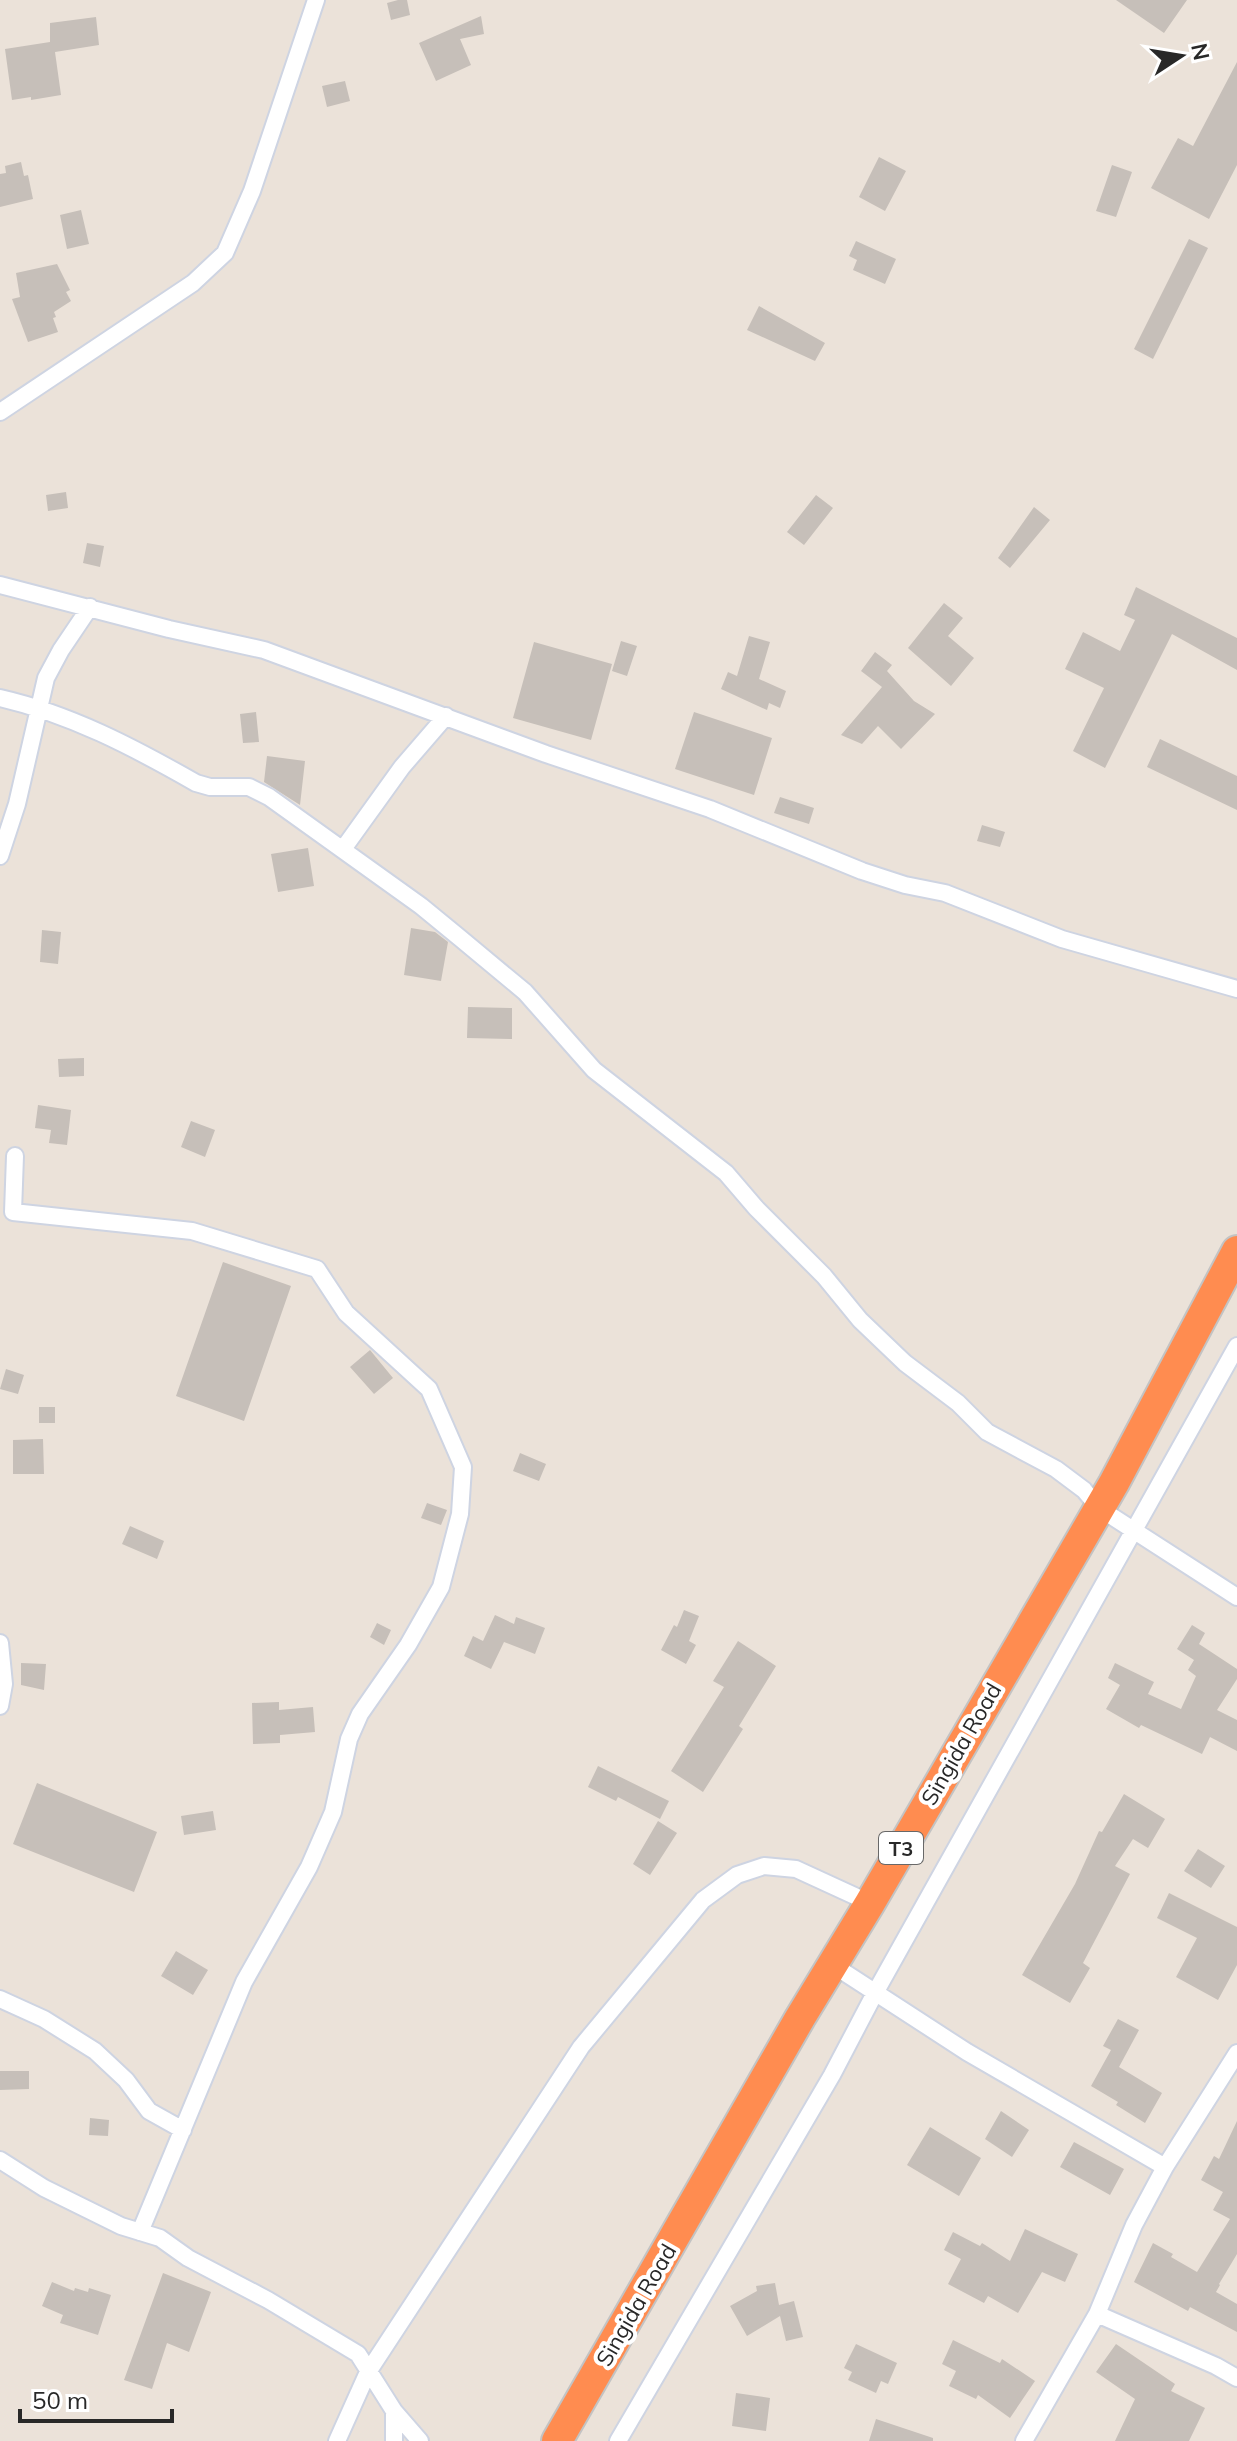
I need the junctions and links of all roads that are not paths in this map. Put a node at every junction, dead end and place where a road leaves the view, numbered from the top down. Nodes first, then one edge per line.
1 (314, 2) edge
2 (0, 412) edge
3 (0, 585) edge
4 (90, 607) junction
5 (0, 698) edge
6 (38, 707) junction
7 (446, 716) junction
8 (343, 849) junction
9 (0, 856) edge
10 (1237, 989) edge
11 (15, 1156) dead end
12 (1237, 1251) edge
13 (1237, 1346) edge
14 (1099, 1508) junction
15 (1134, 1532) junction
16 (1237, 1597) edge
17 (0, 1643) edge
18 (0, 1706) edge
19 (870, 1903) junction
20 (833, 1965) junction
21 (875, 1993) junction
22 (0, 1999) edge
23 (1235, 2062) edge
24 (183, 2130) junction
25 (0, 2160) edge
26 (1165, 2167) junction
27 (140, 2232) junction
28 (1097, 2314) junction
29 (368, 2372) junction
30 (1237, 2378) edge
31 (394, 2411) junction
32 (337, 2441) edge
33 (394, 2441) edge
34 (420, 2441) edge
35 (557, 2441) edge
36 (618, 2441) edge
37 (1024, 2441) edge

1 - 2 street
3 - 4 street
4 - 6 street
4 - 7 street
5 - 6 street
6 - 8 street
6 - 9 street
7 - 8 street
7 - 10 street
8 - 14 street
11 - 24 street
12 - 14 highway, Singida Road / T3
13 - 15 street
14 - 15 street
14 - 19 highway, Singida Road / T3
15 - 16 street
15 - 21 street
17 - 18 street
19 - 20 highway, Singida Road / T3
19 - 29 street
20 - 21 street
20 - 35 highway, Singida Road / T3
21 - 26 street
21 - 36 street
22 - 24 street
23 - 26 street
24 - 27 street
25 - 27 street
26 - 28 street
27 - 29 street
28 - 30 street
28 - 37 street
29 - 31 street
29 - 32 street
31 - 33 street
31 - 34 street

